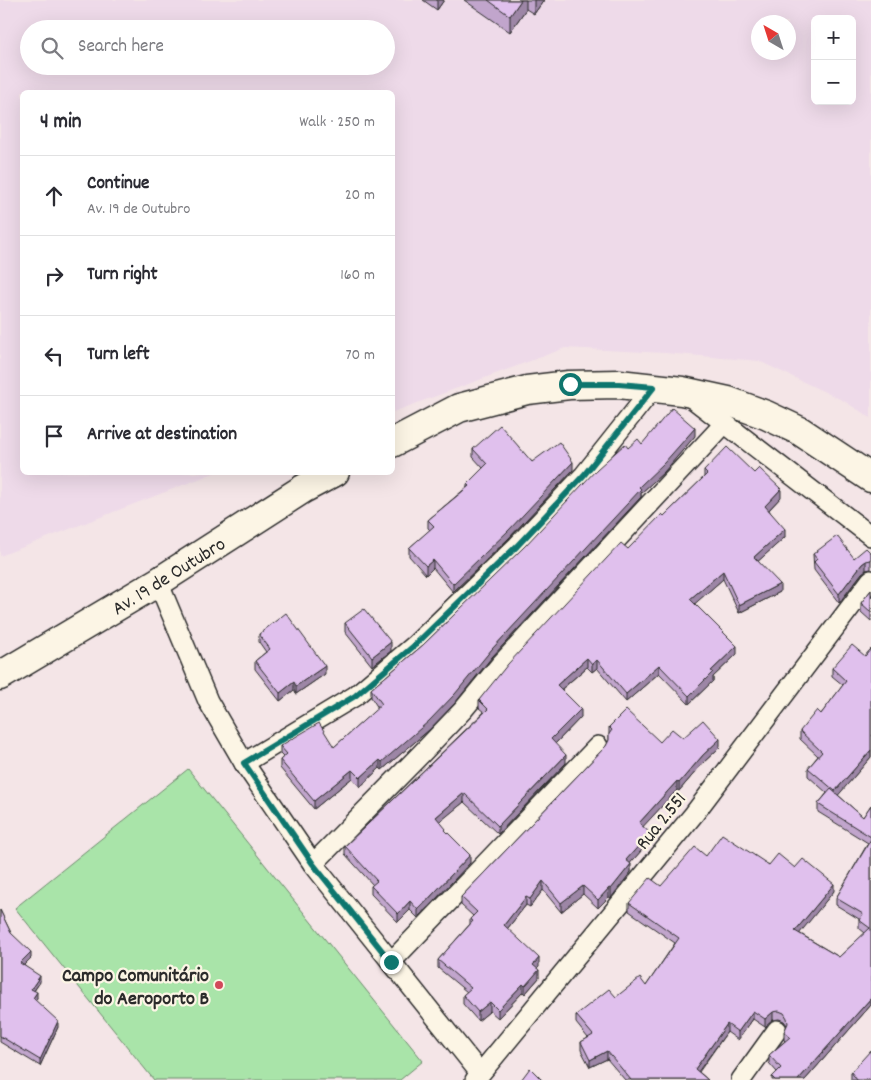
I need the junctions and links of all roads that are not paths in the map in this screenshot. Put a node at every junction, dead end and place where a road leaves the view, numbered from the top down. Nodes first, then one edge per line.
1 (654, 387) junction
2 (682, 391) junction
3 (724, 424) junction
4 (395, 441) edge
5 (329, 475) edge
6 (871, 478) edge
7 (871, 536) edge
8 (871, 580) edge
9 (158, 582) junction
10 (0, 676) edge
11 (598, 746) dead end
12 (244, 763) junction
13 (313, 864) junction
14 (391, 962) junction
15 (777, 1030) dead end
16 (478, 1076) edge
17 (740, 1080) edge

1 - 2 street
1 - 4 street
1 - 12 street
2 - 3 street
2 - 6 street
3 - 7 street
3 - 13 street
5 - 9 street, Av. 19 de Outubro
8 - 16 street, Rua 2.551
9 - 10 street, Av. 19 de Outubro
9 - 12 street
11 - 14 street
12 - 13 street
13 - 14 street
14 - 16 street
15 - 17 street

